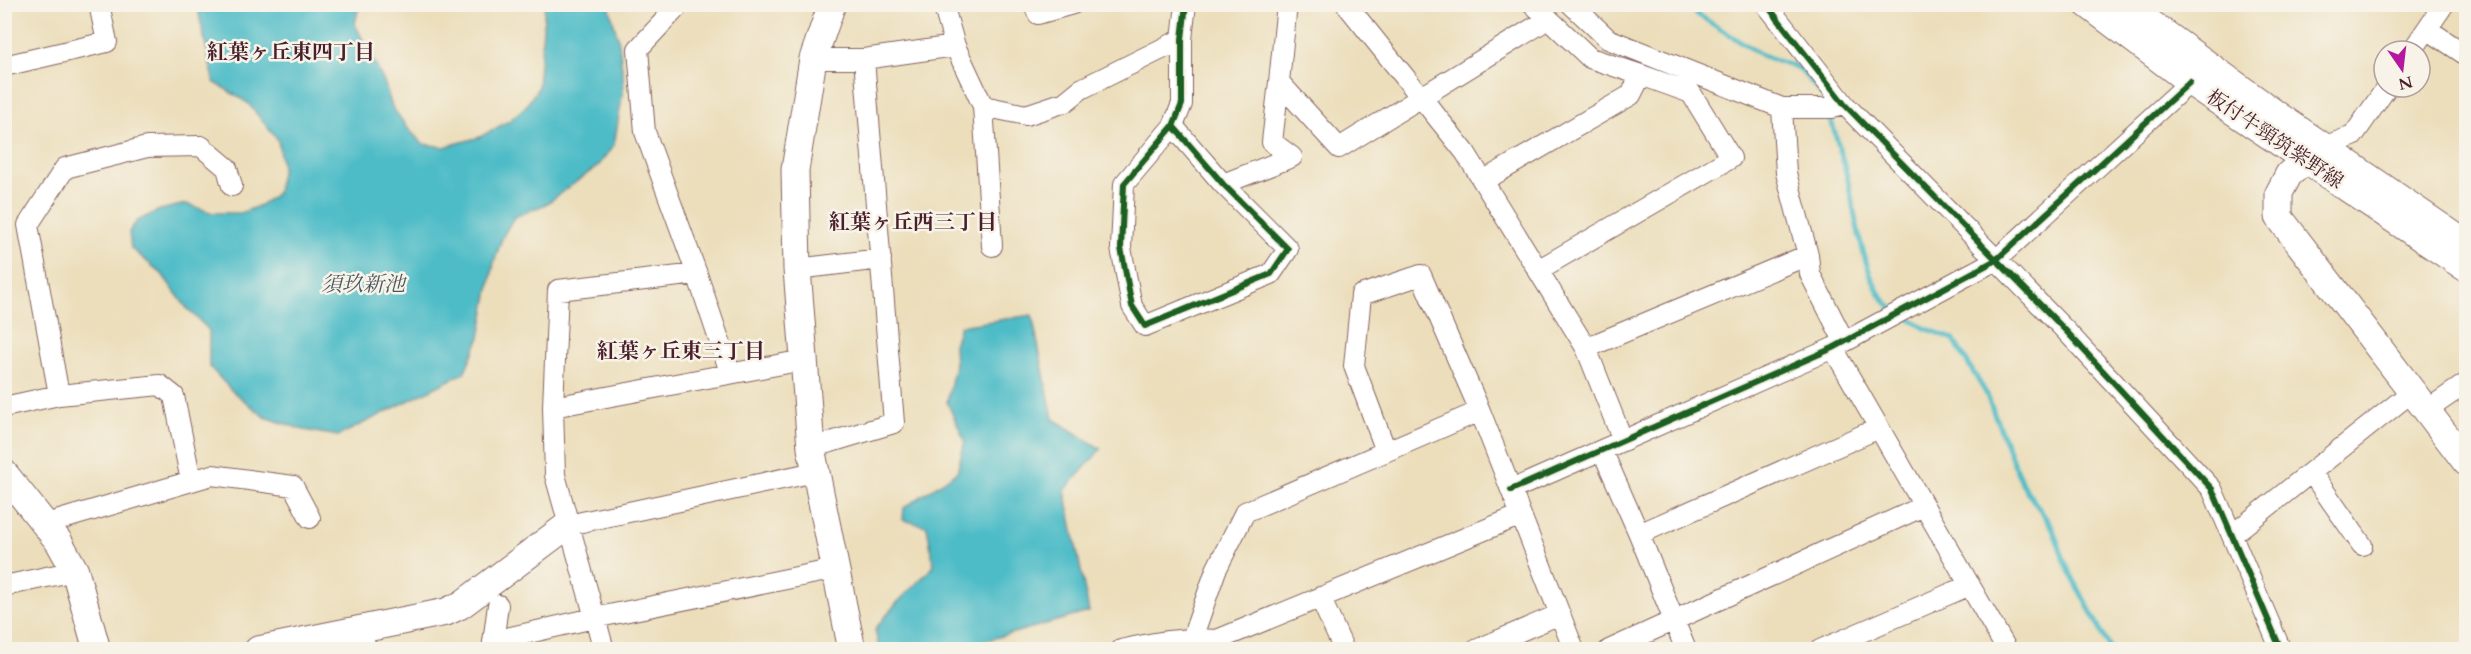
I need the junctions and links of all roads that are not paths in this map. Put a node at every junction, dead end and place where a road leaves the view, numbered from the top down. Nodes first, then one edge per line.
1 (99, 4) edge
2 (680, 4) edge
3 (832, 4) edge
4 (943, 4) edge
5 (1034, 4) edge
6 (1073, 4) edge
7 (1186, 4) edge
8 (1287, 4) edge
9 (1533, 4) edge
10 (1571, 4) edge
11 (1766, 4) edge
12 (2087, 4) edge
13 (2124, 4) edge
14 (2444, 4) edge
15 (1355, 7) edge
16 (1548, 19) junction
17 (2427, 29) junction
18 (1182, 39) junction
19 (2420, 39) edge
20 (956, 46) junction
21 (2466, 55) edge
22 (813, 58) junction
23 (864, 59) junction
24 (4, 66) edge
25 (1641, 75) junction
26 (1279, 82) junction
27 (2190, 82) junction
28 (1420, 97) junction
29 (2379, 99) edge
30 (1845, 105) junction
31 (983, 106) junction
32 (1782, 108) junction
33 (1173, 126) junction
34 (2314, 154) junction
35 (1483, 181) junction
36 (1223, 184) junction
37 (232, 186) dead end
38 (2466, 244) edge
39 (992, 246) dead end
40 (1808, 255) junction
41 (881, 259) junction
42 (1996, 260) junction
43 (2466, 268) edge
44 (797, 269) junction
45 (1538, 270) junction
46 (697, 274) junction
47 (1838, 345) junction
48 (1586, 348) junction
49 (804, 360) junction
50 (730, 372) junction
51 (2466, 386) edge
52 (59, 395) junction
53 (2420, 401) junction
54 (4, 407) edge
55 (553, 407) junction
56 (1480, 411) junction
57 (1879, 428) junction
58 (1623, 441) junction
59 (1602, 450) junction
60 (1386, 451) junction
61 (813, 460) junction
62 (2466, 462) edge
63 (2311, 472) junction
64 (4, 473) edge
65 (191, 481) junction
66 (1511, 490) junction
67 (1924, 506) junction
68 (1521, 515) junction
69 (309, 518) dead end
70 (46, 525) junction
71 (568, 525) junction
72 (1639, 534) junction
73 (2232, 535) junction
74 (2361, 545) dead end
75 (836, 569) junction
76 (75, 571) junction
77 (1970, 585) junction
78 (4, 586) edge
79 (1320, 597) junction
80 (498, 605) dead end
81 (1560, 614) junction
82 (594, 618) junction
83 (1673, 620) junction
84 (361, 639) edge
85 (1190, 644) edge
86 (492, 645) edge
87 (97, 650) edge
88 (258, 650) edge
89 (604, 650) edge
90 (852, 650) edge
91 (1121, 650) edge
92 (1344, 650) edge
93 (1476, 650) edge
94 (1574, 650) edge
95 (1609, 650) edge
96 (1686, 650) edge
97 (1820, 650) edge
98 (2007, 650) edge
99 (2281, 650) edge

1 - 24 street
2 - 46 street
3 - 22 street
4 - 20 street
5 - 6 street
7 - 18 street
8 - 26 street
9 - 16 street
10 - 32 street
11 - 30 street
12 - 27 street, 板付牛頸筑紫野線
13 - 34 street, 板付牛頸筑紫野線
14 - 17 street
15 - 28 street
16 - 25 street
16 - 28 street
17 - 19 street
17 - 21 street
18 - 31 street
18 - 33 street
20 - 23 street
20 - 31 street
22 - 23 street
22 - 44 street
23 - 41 street
25 - 35 street
25 - 45 street
26 - 28 street
26 - 36 street
27 - 34 street, 板付牛頸筑紫野線
27 - 42 street
28 - 35 street
29 - 34 street
30 - 32 street
30 - 42 street
31 - 39 street
32 - 40 street
33 - 36 street
33 - 36 street
34 - 38 street, 板付牛頸筑紫野線
34 - 43 street, 板付牛頸筑紫野線
34 - 53 street
35 - 45 street
37 - 52 street
40 - 47 street
40 - 48 street
41 - 44 street
41 - 61 street
42 - 47 street
42 - 73 street
44 - 49 street
45 - 48 street
46 - 50 street
46 - 55 street
47 - 57 street
47 - 58 street
48 - 58 street
49 - 50 street
49 - 61 street
50 - 55 street
51 - 53 street
52 - 54 street
52 - 65 street
53 - 62 street
53 - 63 street
55 - 71 street
56 - 60 street
56 - 60 street
56 - 66 street
57 - 67 street
57 - 72 street
58 - 59 street
59 - 66 street
59 - 72 street
60 - 85 street
61 - 71 street
61 - 75 street
63 - 73 street
63 - 74 street
64 - 70 street
65 - 69 street
65 - 70 street
66 - 68 street
67 - 77 street
67 - 83 street
68 - 79 street
68 - 81 street
70 - 76 street
71 - 82 street
71 - 84 street
72 - 83 street
73 - 99 street
75 - 82 street
75 - 90 street
76 - 78 street
76 - 87 street
77 - 97 street
77 - 98 street
79 - 85 street
79 - 92 street
80 - 86 street
81 - 93 street
81 - 94 street
82 - 86 street
82 - 89 street
83 - 95 street
83 - 96 street
84 - 88 street
85 - 91 street

